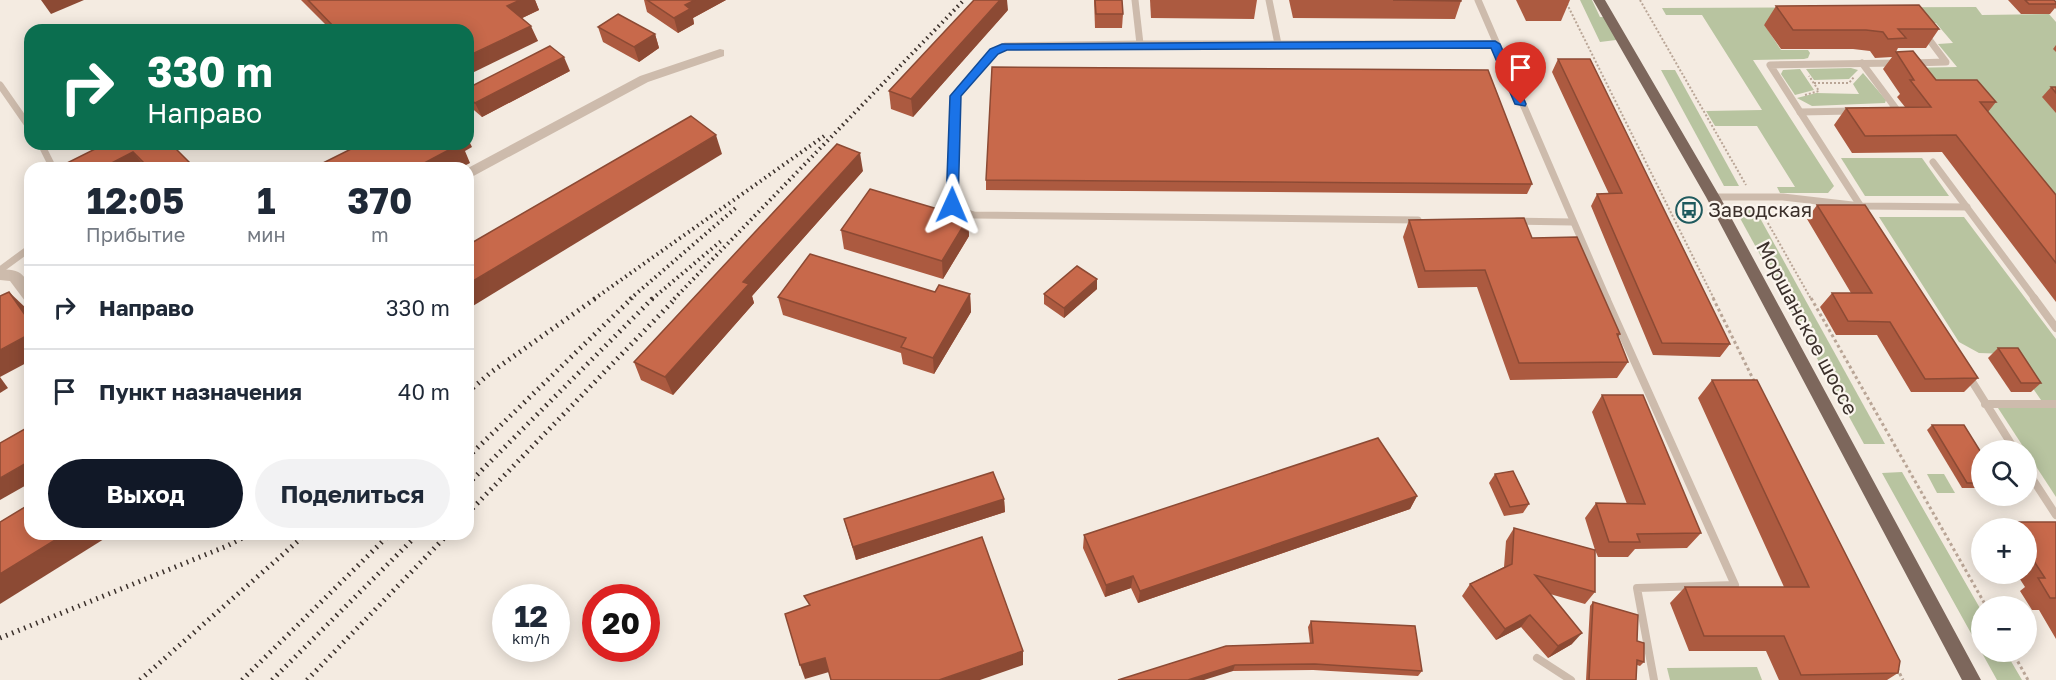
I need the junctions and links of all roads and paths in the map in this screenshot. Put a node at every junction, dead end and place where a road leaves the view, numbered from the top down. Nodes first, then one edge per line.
1 (1135, 0) edge
2 (1269, 0) edge
3 (1478, 0) edge
4 (1565, 0) edge
5 (1599, 0) edge
6 (1641, 0) edge
7 (1917, 25) edge
8 (1140, 44) junction
9 (1278, 44) junction
10 (1495, 44) junction
11 (720, 53) dead end
12 (1800, 64) junction
13 (1863, 65) junction
14 (1814, 83) junction
15 (0, 85) edge
16 (1791, 99) junction
17 (1886, 110) edge
18 (1864, 111) edge
19 (1800, 112) junction
20 (24, 120) edge
21 (1933, 162) dead end
22 (474, 171) edge
23 (1713, 197) junction
24 (1754, 198) junction
25 (1861, 206) junction
26 (1967, 207) junction
27 (1867, 216) edge
28 (1429, 220) edge
29 (1512, 221) edge
30 (1572, 222) junction
31 (24, 252) edge
32 (0, 270) edge
33 (0, 275) edge
34 (24, 288) edge
35 (2056, 328) edge
36 (1960, 364) edge
37 (1761, 393) edge
38 (1986, 404) junction
39 (2056, 404) edge
40 (2009, 440) edge
41 (2037, 486) edge
42 (2056, 515) edge
43 (1980, 596) edge
44 (1538, 658) dead end
45 (1893, 659) edge
46 (2018, 662) edge
47 (1571, 680) edge
48 (1654, 680) edge
49 (1903, 680) edge
50 (1972, 680) edge
51 (2028, 680) edge

1 - 8 lane
2 - 9 lane
3 - 10 lane
4 - 37 path
5 - 23 main road, Моршанское шоссе
6 - 24 path
7 - 13 lane
8 - 9 lane
8 - 28 lane
9 - 10 lane
10 - 30 lane
11 - 22 street
12 - 13 lane
12 - 14 path
12 - 16 lane
13 - 14 path
13 - 17 lane
14 - 16 path
15 - 20 lane
16 - 19 lane
18 - 19 lane
19 - 25 lane
21 - 26 lane
23 - 24 lane
23 - 50 main road, Моршанское шоссе
24 - 25 lane
24 - 43 path
25 - 26 lane
25 - 27 lane
26 - 35 lane
29 - 30 lane
30 - 48 lane
31 - 32 lane
33 - 34 street
36 - 38 lane
38 - 39 lane
38 - 40 lane
41 - 42 lane
44 - 47 lane
45 - 49 path
46 - 51 path

